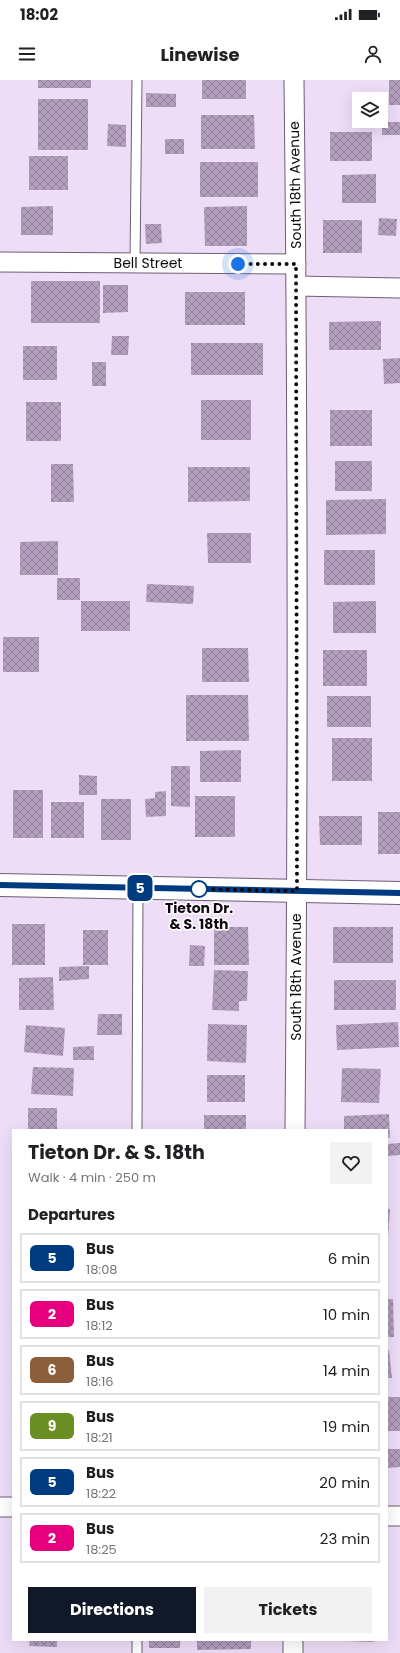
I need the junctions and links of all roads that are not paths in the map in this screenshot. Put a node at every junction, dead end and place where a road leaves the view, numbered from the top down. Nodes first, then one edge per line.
1 (137, 80) edge
2 (294, 80) edge
3 (0, 262) edge
4 (136, 263) junction
5 (296, 264) junction
6 (296, 286) junction
7 (400, 288) edge
8 (0, 885) edge
9 (138, 888) junction
10 (297, 891) junction
11 (400, 893) edge
12 (137, 1129) edge
13 (296, 1129) edge
14 (0, 1507) edge
15 (12, 1507) edge
16 (388, 1516) edge
17 (400, 1516) edge
18 (137, 1641) edge
19 (293, 1641) edge
20 (137, 1653) edge
21 (293, 1653) edge

1 - 4 lane
2 - 5 street, South 18th Avenue
3 - 4 street, Bell Street
4 - 5 street, Bell Street
5 - 6 street, South 18th Avenue
6 - 7 street
6 - 10 street, South 18th Avenue
8 - 9 main road
9 - 10 main road
9 - 12 lane
10 - 11 main road
10 - 13 street, South 18th Avenue
14 - 15 street
16 - 17 street
18 - 20 lane
19 - 21 street

